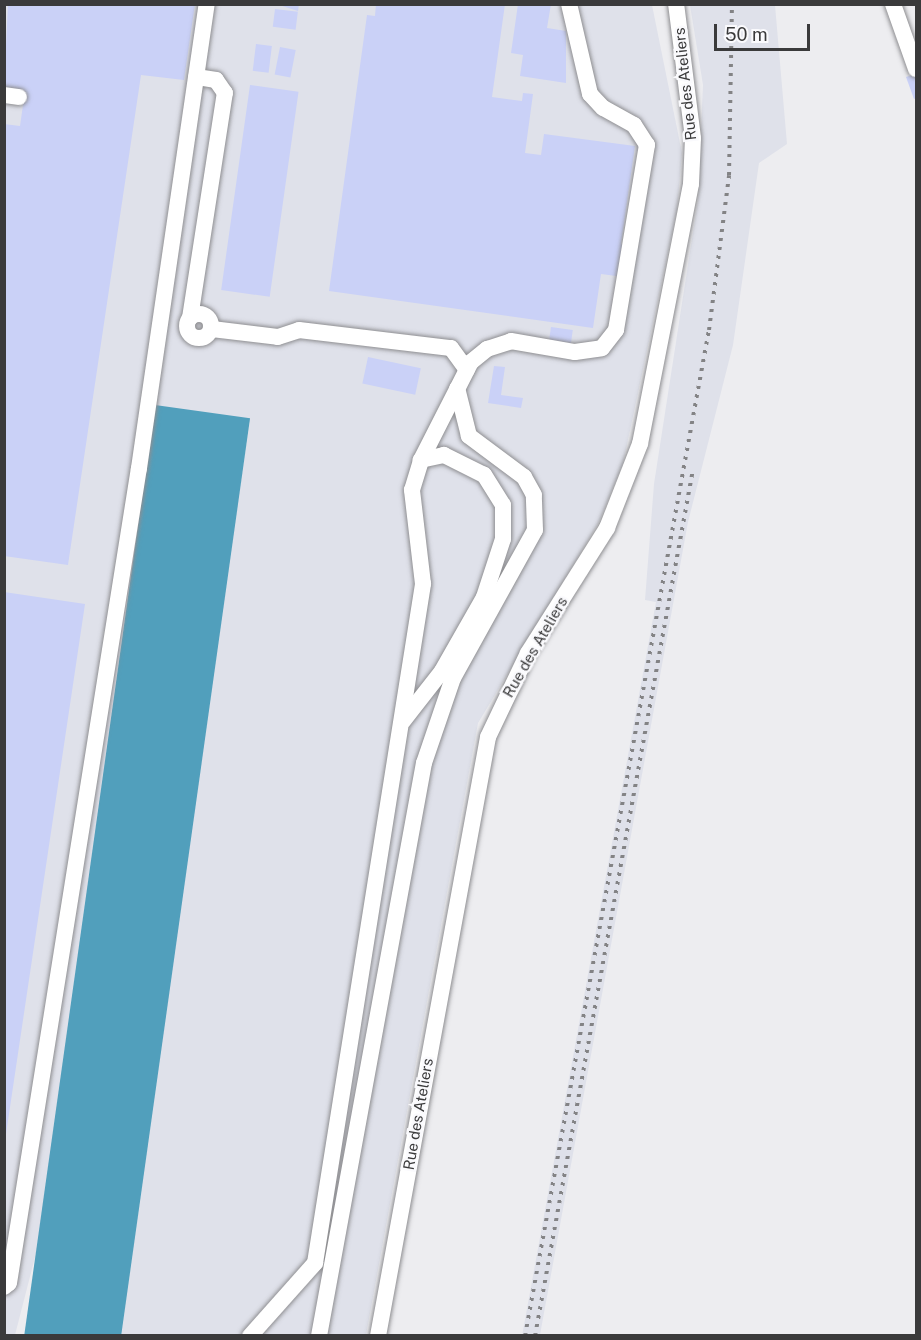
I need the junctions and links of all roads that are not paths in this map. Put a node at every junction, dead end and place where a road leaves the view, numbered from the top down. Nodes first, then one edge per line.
1 (207, 4) edge
2 (569, 4) edge
3 (676, 4) edge
4 (893, 4) edge
5 (916, 69) edge
6 (196, 77) junction
7 (467, 370) junction
8 (458, 388) junction
9 (421, 460) junction
10 (403, 721) junction
11 (4, 1287) edge
12 (250, 1335) edge
13 (318, 1335) edge
14 (378, 1335) edge

1 - 6 street
2 - 7 street
3 - 14 street, Rue des Ateliers
4 - 5 street
6 - 7 street
6 - 11 street
7 - 8 street
8 - 9 street
8 - 13 street
9 - 10 street
9 - 10 street
10 - 12 street

